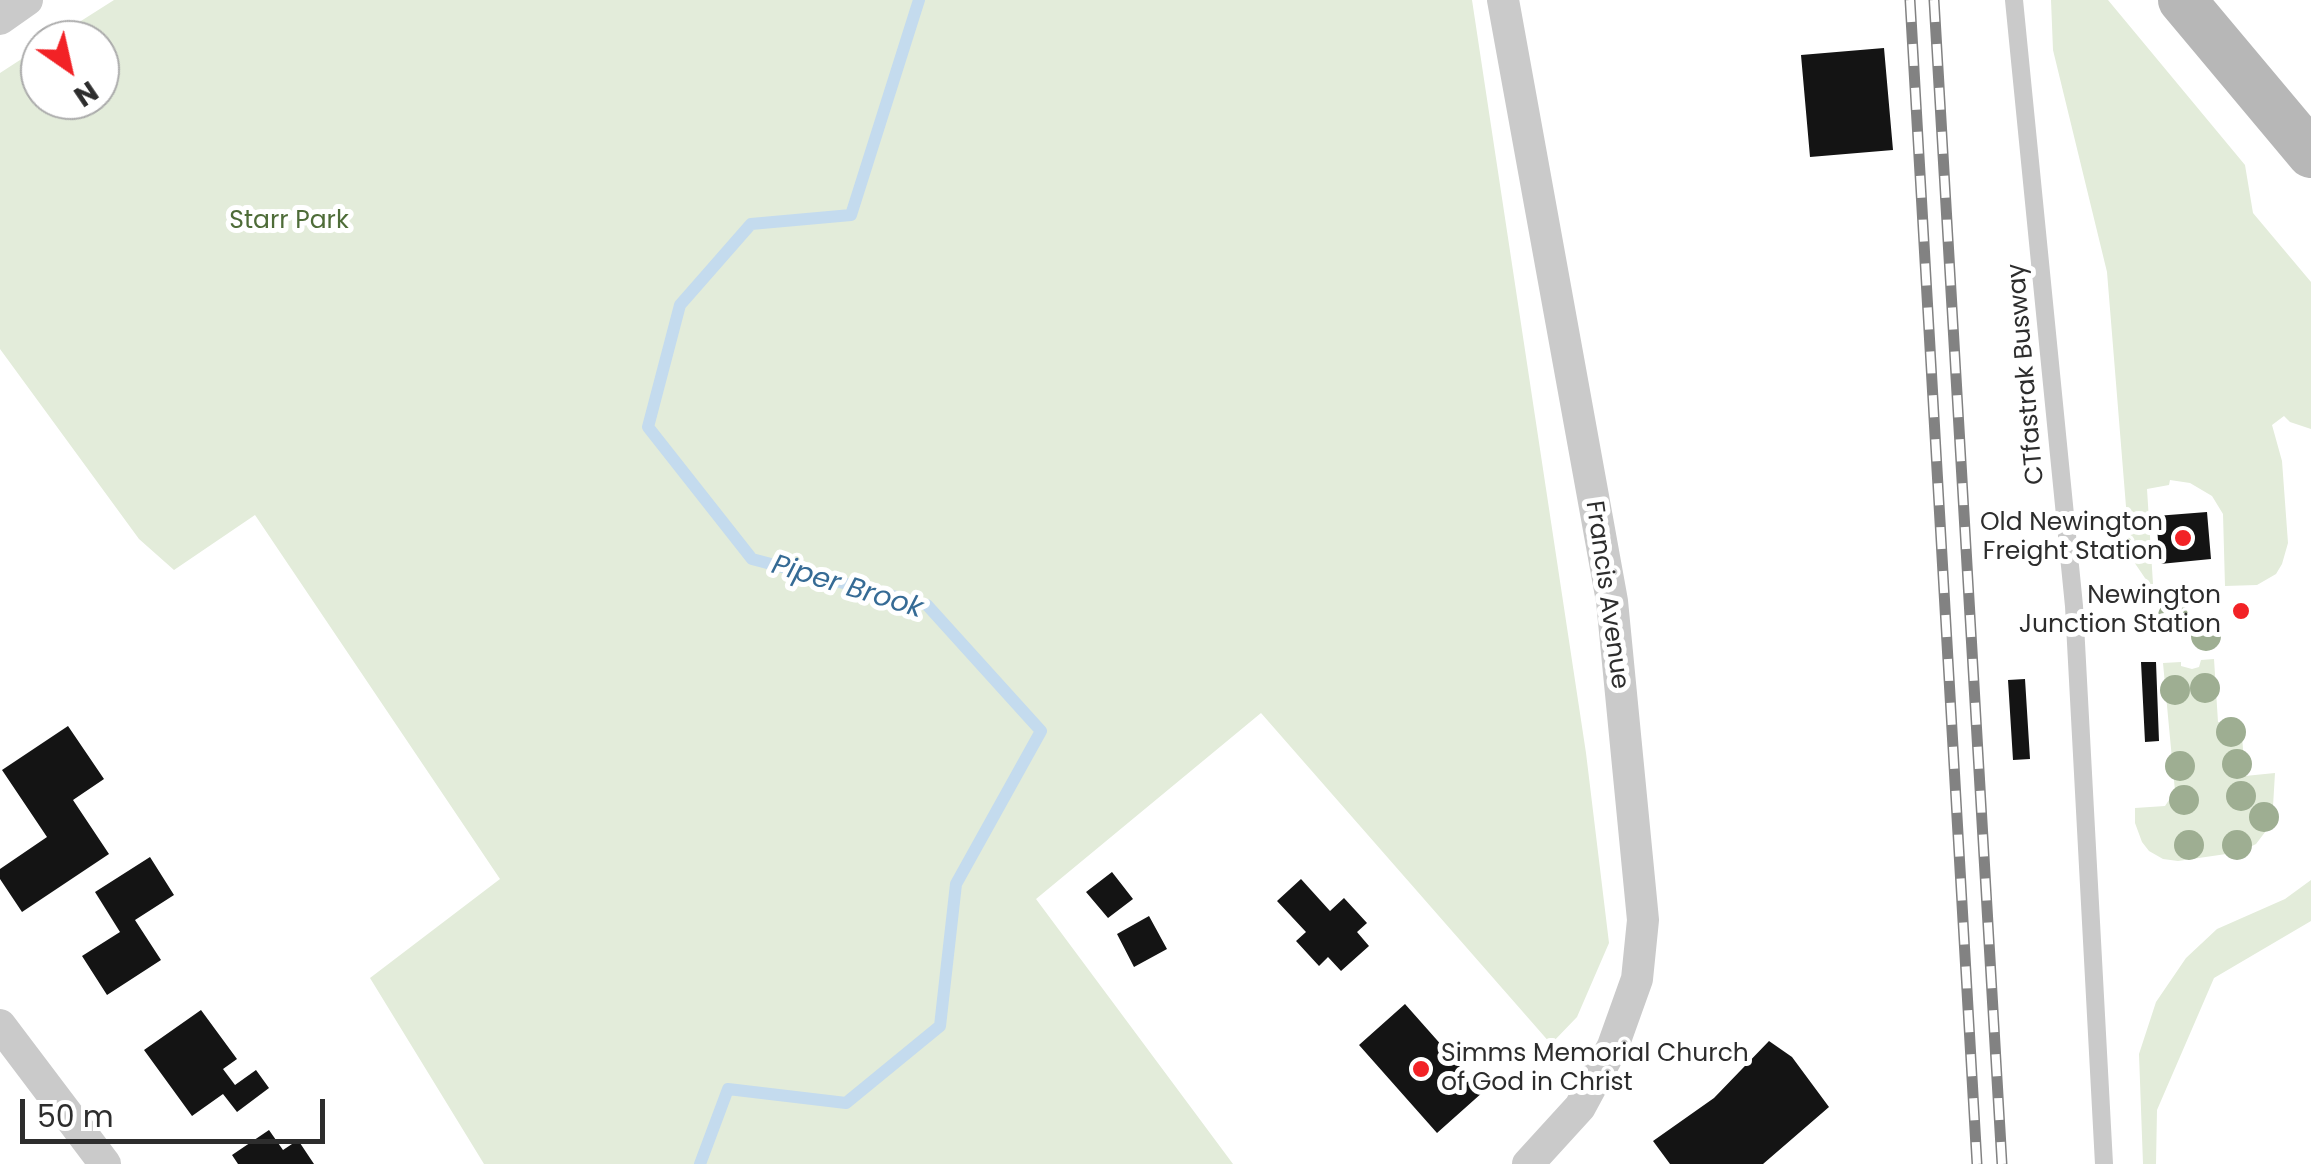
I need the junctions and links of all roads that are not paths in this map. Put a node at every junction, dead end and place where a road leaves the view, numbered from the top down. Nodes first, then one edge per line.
1 (27, 0) edge
2 (1504, 0) edge
3 (2014, 0) edge
4 (2182, 0) edge
5 (0, 20) edge
6 (2311, 154) edge
7 (0, 1025) edge
8 (105, 1164) edge
9 (1528, 1164) edge
10 (2104, 1164) edge

1 - 5 street
2 - 9 street, Francis Avenue
3 - 10 lane, CTfastrak Busway
4 - 6 main road
7 - 8 street

